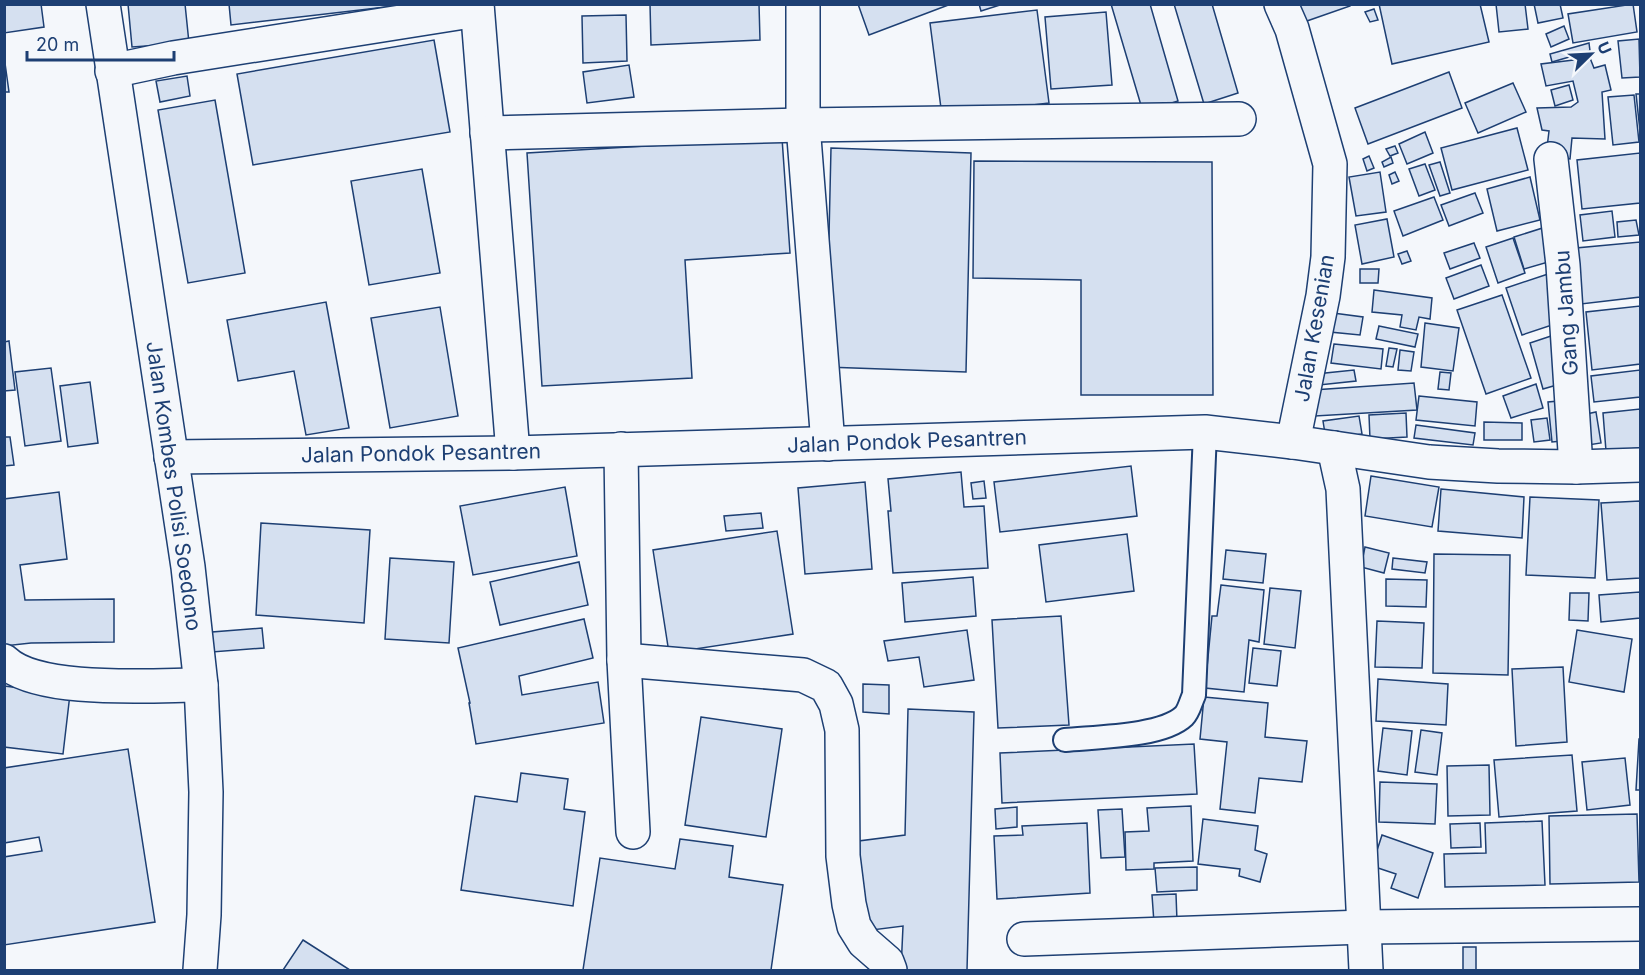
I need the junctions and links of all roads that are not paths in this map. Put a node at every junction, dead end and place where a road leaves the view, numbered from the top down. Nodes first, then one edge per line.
1 (103, 4) edge
2 (803, 4) edge
3 (1281, 4) edge
4 (477, 7) edge
5 (112, 71) junction
6 (1239, 119) dead end
7 (803, 125) junction
8 (487, 133) junction
9 (1551, 159) dead end
10 (1205, 432) junction
11 (1293, 442) junction
12 (828, 444) junction
13 (1334, 447) junction
14 (621, 449) junction
15 (513, 453) junction
16 (171, 457) junction
17 (1641, 465) edge
18 (1576, 468) junction
19 (624, 660) junction
20 (4, 661) edge
21 (201, 685) junction
22 (1065, 740) dead end
23 (633, 832) dead end
24 (1641, 924) edge
25 (1364, 927) junction
26 (1024, 939) dead end
27 (200, 970) edge
28 (890, 970) edge
29 (1366, 970) edge

1 - 5 street, Jalan Kombes Polisi Soedono
2 - 7 street
3 - 11 street, Jalan Kesenian
4 - 5 street
4 - 8 street
5 - 16 street, Jalan Kombes Polisi Soedono
6 - 7 street
7 - 8 street
7 - 12 street
8 - 15 street
9 - 18 street, Gang Jambu
10 - 11 street, Jalan Pondok Pesantren
10 - 12 street, Jalan Pondok Pesantren
10 - 22 lane
11 - 13 street, Jalan Pondok Pesantren
12 - 14 street, Jalan Pondok Pesantren
13 - 18 street, Jalan Pondok Pesantren
13 - 25 street
14 - 15 street, Jalan Pondok Pesantren
14 - 19 street
15 - 16 street, Jalan Pondok Pesantren
16 - 21 street, Jalan Kombes Polisi Soedono
17 - 18 street, Jalan Pondok Pesantren
19 - 23 street
19 - 28 street
20 - 21 street
21 - 27 street, Jalan Kombes Polisi Soedono
24 - 25 street
25 - 26 street
25 - 29 street

